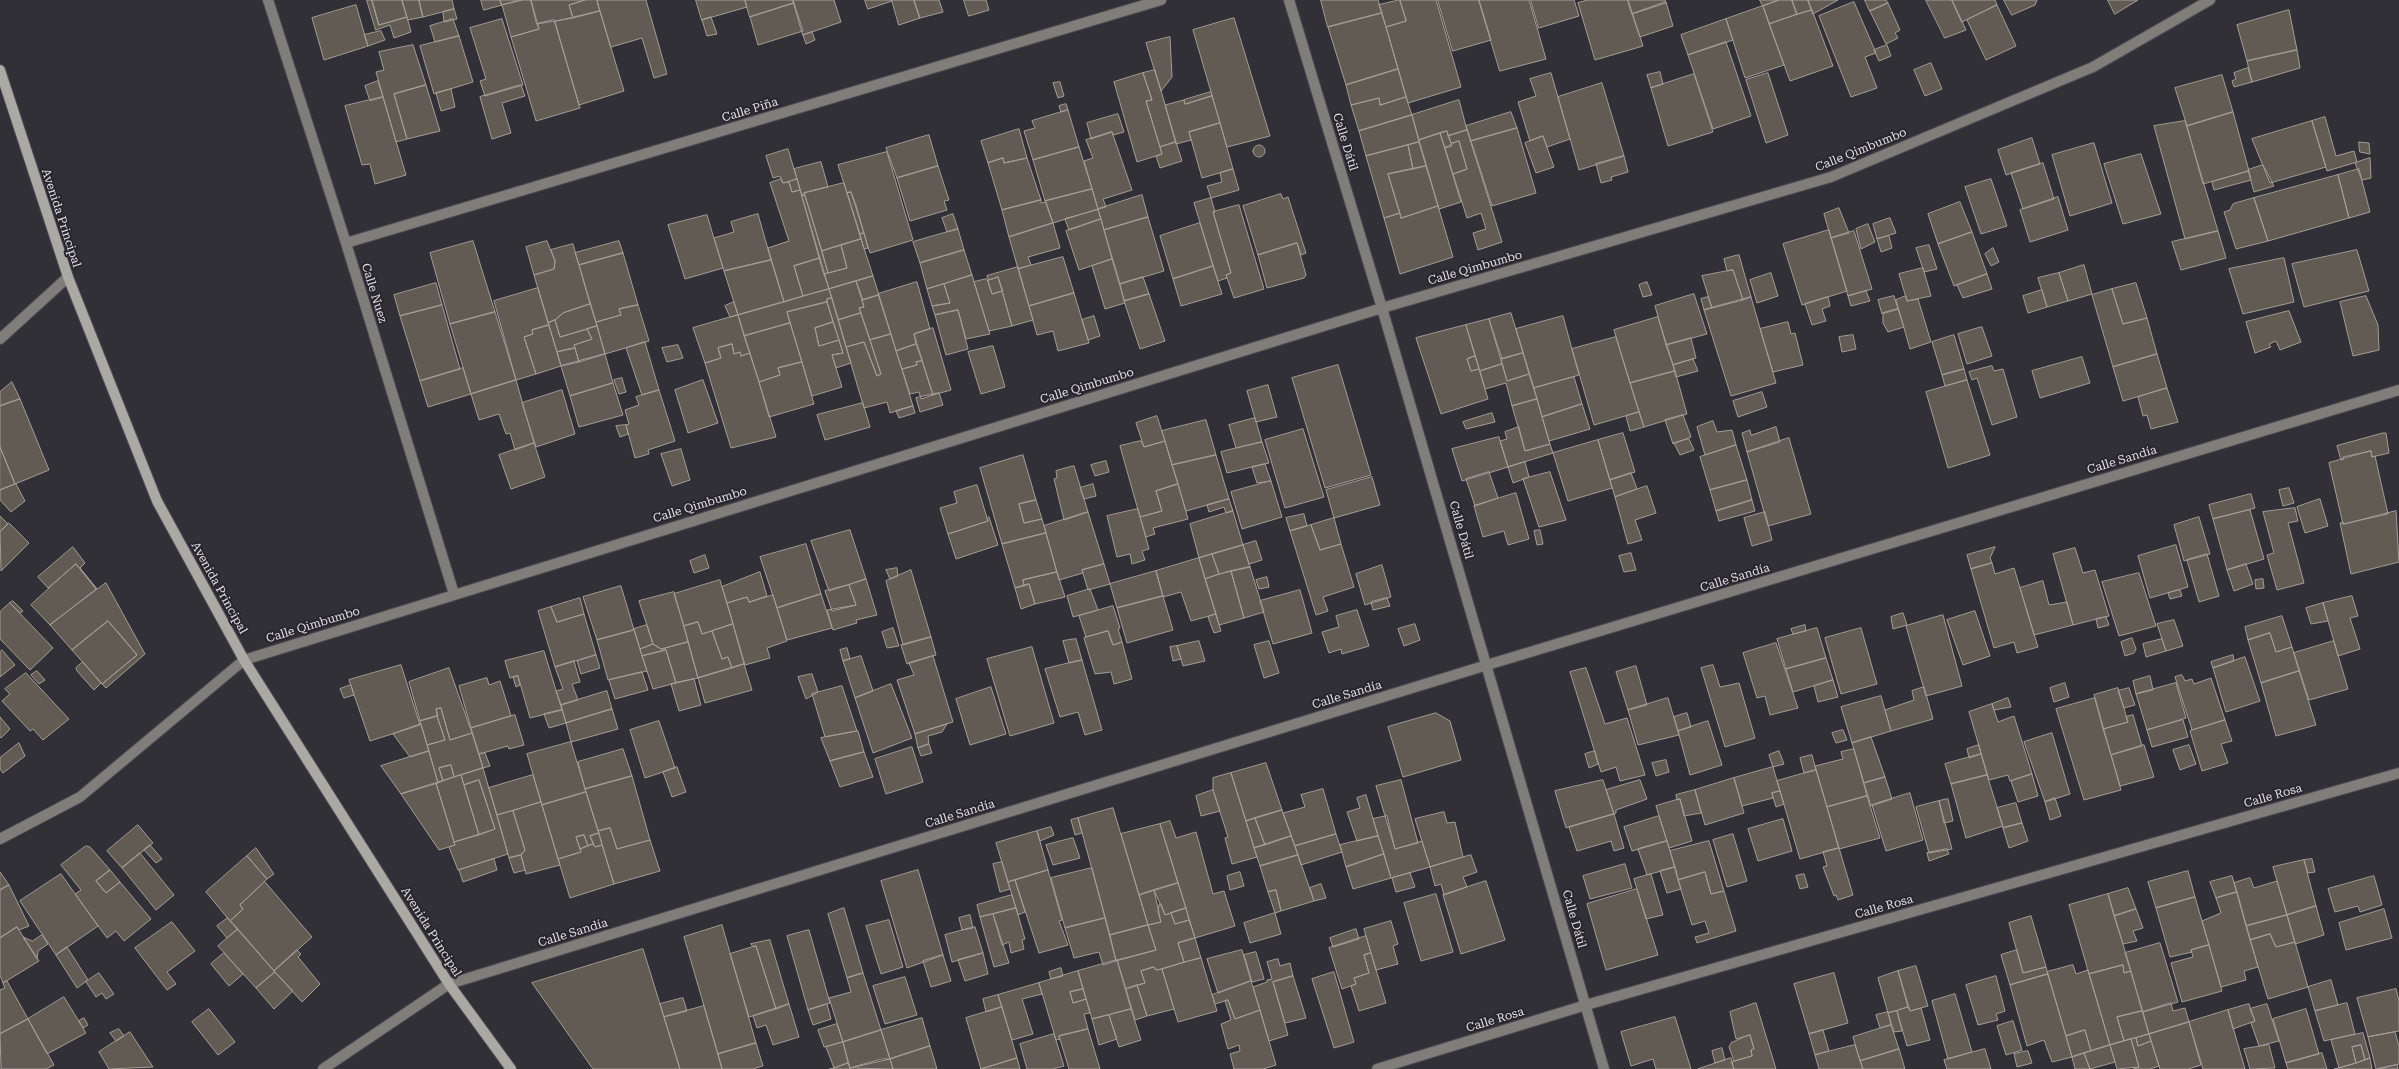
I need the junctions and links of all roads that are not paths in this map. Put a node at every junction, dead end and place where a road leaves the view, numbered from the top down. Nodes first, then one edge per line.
1 (268, 0) edge
2 (1161, 0) edge
3 (1289, 0) edge
4 (2210, 0) edge
5 (0, 70) edge
6 (346, 243) junction
7 (68, 277) junction
8 (1382, 308) junction
9 (0, 339) edge
10 (2399, 390) edge
11 (454, 594) junction
12 (244, 660) junction
13 (1487, 665) junction
14 (2399, 773) edge
15 (0, 839) edge
16 (449, 984) junction
17 (1586, 1005) junction
18 (323, 1069) edge
19 (511, 1069) edge
20 (1377, 1069) edge
21 (1604, 1069) edge

1 - 6 street, Calle Nuez
2 - 6 street, Calle Piña
3 - 8 street, Calle Dátil
4 - 8 street, Calle Qimbumbo
5 - 7 street, Avenida Principal
6 - 11 street, Calle Nuez
7 - 9 street
7 - 12 street, Avenida Principal
8 - 11 street, Calle Qimbumbo
8 - 13 street, Calle Dátil
10 - 13 street, Calle Sandía
11 - 12 street, Calle Qimbumbo
12 - 15 street, Calle Qimbumbo
12 - 16 street, Avenida Principal
13 - 16 street, Calle Sandía
13 - 17 street, Calle Dátil
14 - 17 street, Calle Rosa
16 - 18 street, Calle Sandía
16 - 19 street, Avenida Principal
17 - 20 street, Calle Rosa
17 - 21 street, Calle Dátil

